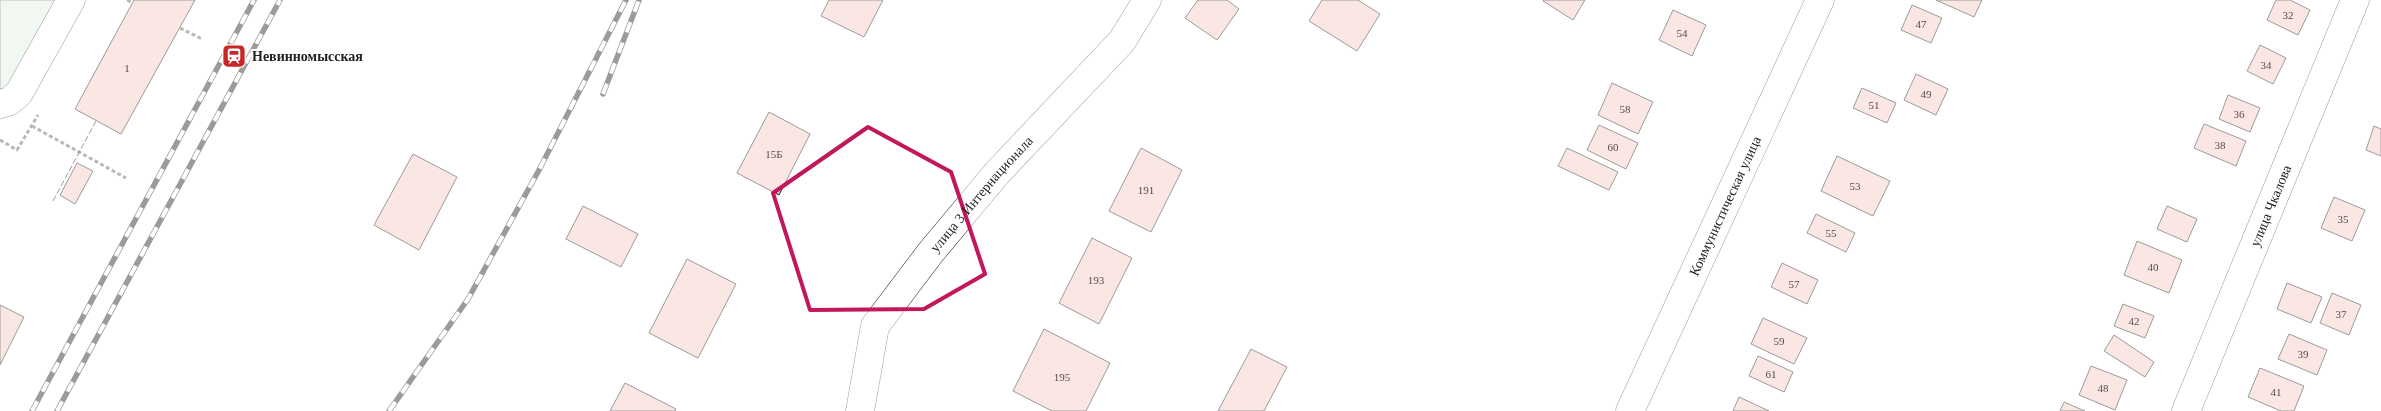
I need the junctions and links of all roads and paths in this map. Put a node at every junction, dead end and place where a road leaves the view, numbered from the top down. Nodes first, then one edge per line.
1 (71, 0) edge
2 (128, 0) edge
3 (1147, 0) edge
4 (1820, 0) edge
5 (2355, 0) edge
6 (133, 3) dead end
7 (180, 28) dead end
8 (202, 39) dead end
9 (0, 104) edge
10 (32, 126) dead end
11 (126, 178) dead end
12 (860, 411) edge
13 (1630, 411) edge
14 (2186, 411) edge

1 - 9 street
2 - 6 path
3 - 12 street, улица 3 Интернационала
4 - 13 street, Коммунистическая улица
5 - 14 street, улица Чкалова
7 - 8 path
10 - 11 path

